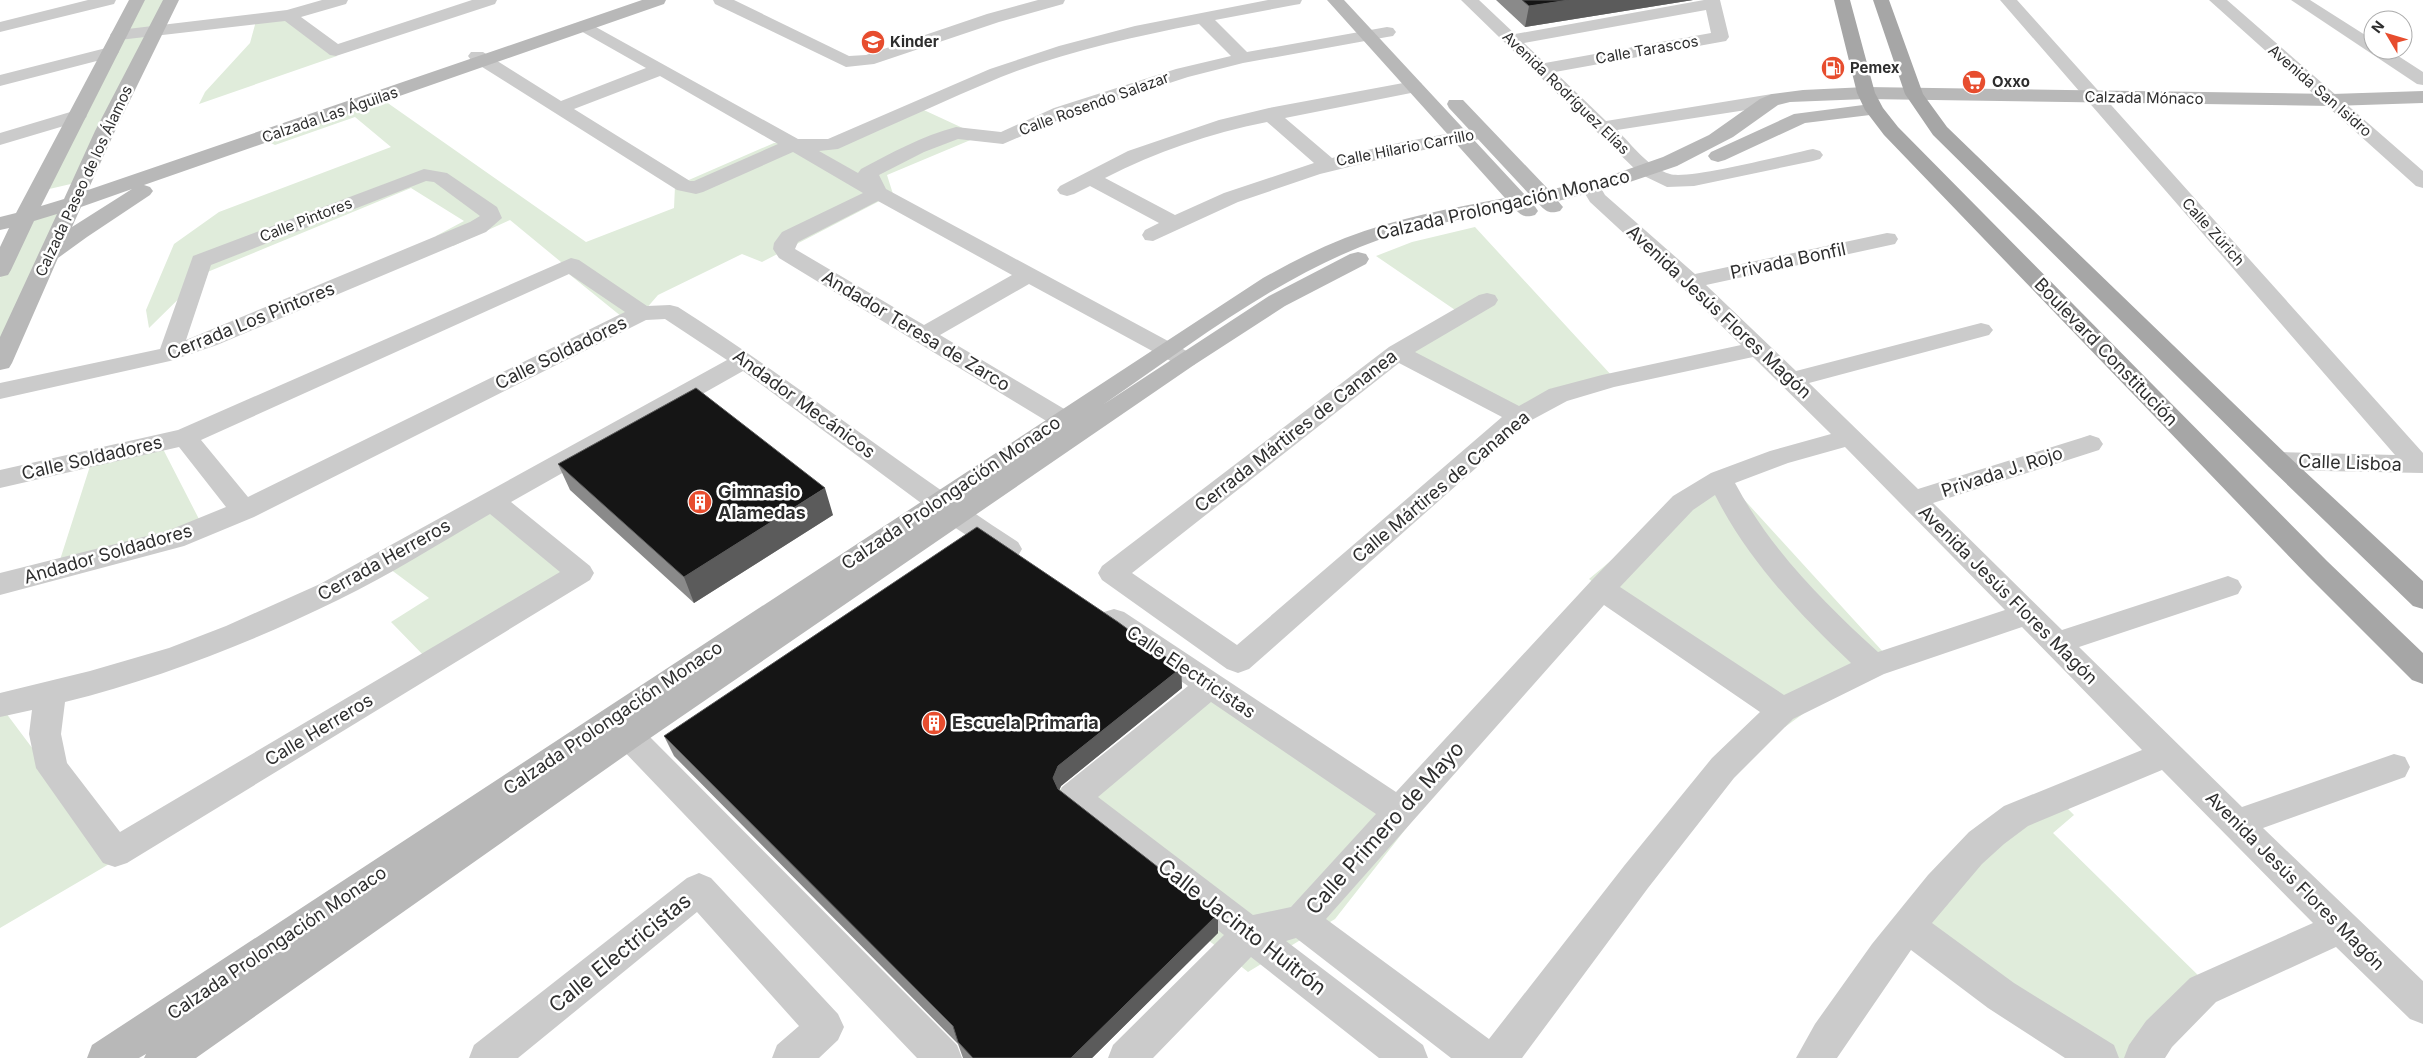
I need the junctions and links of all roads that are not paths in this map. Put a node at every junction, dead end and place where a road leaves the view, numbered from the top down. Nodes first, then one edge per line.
1 (108, 0) edge
2 (138, 0) edge
3 (170, 0) edge
4 (340, 0) edge
5 (489, 0) edge
6 (632, 0) edge
7 (658, 0) edge
8 (721, 0) edge
9 (1057, 0) edge
10 (1294, 0) edge
11 (1335, 0) edge
12 (1356, 0) edge
13 (1469, 0) edge
14 (1842, 0) edge
15 (1881, 0) edge
16 (2008, 0) edge
17 (2217, 0) edge
18 (2300, 0) edge
19 (1712, 2) edge
20 (288, 15) junction
21 (1202, 18) junction
22 (585, 26) junction
23 (0, 27) edge
24 (155, 31) junction
25 (1378, 34) junction
26 (1512, 40) junction
27 (2363, 41) edge
28 (114, 44) junction
29 (1244, 58) junction
30 (480, 59) junction
31 (2392, 60) edge
32 (1541, 68) junction
33 (659, 70) junction
34 (2423, 80) edge
35 (0, 81) edge
36 (1421, 81) junction
37 (1442, 90) dead end
38 (2423, 97) edge
39 (1772, 100) junction
40 (929, 101) junction
41 (1918, 101) junction
42 (1870, 102) junction
43 (2099, 104) junction
44 (2338, 106) junction
45 (559, 108) junction
46 (2423, 110) edge
47 (1269, 114) junction
48 (77, 116) junction
49 (1602, 126) junction
50 (1483, 133) junction
51 (1460, 136) junction
52 (1003, 138) junction
53 (0, 139) edge
54 (793, 145) junction
55 (225, 151) junction
56 (1813, 155) dead end
57 (1327, 164) junction
58 (1657, 175) junction
59 (1089, 178) junction
60 (2423, 182) edge
61 (1067, 190) dead end
62 (878, 192) junction
63 (1594, 193) junction
64 (75, 197) junction
65 (1536, 204) junction
66 (28, 210) junction
67 (0, 213) edge
68 (491, 218) joint
69 (1174, 223) junction
70 (0, 224) edge
71 (1153, 235) dead end
72 (1887, 239) dead end
73 (48, 257) junction
74 (0, 270) edge
75 (1030, 274) junction
76 (1690, 282) junction
77 (1487, 300) dead end
78 (642, 313) junction
79 (1981, 330) dead end
80 (924, 335) junction
81 (1760, 348) junction
82 (1397, 352) junction
83 (170, 354) junction
84 (1177, 355) junction
85 (744, 360) junction
86 (0, 363) edge
87 (1792, 380) junction
88 (0, 391) edge
89 (1519, 416) junction
90 (1062, 419) junction
91 (1850, 436) junction
92 (185, 437) junction
93 (2090, 444) dead end
94 (2278, 461) junction
95 (2421, 464) edge
96 (0, 479) edge
97 (1720, 479) junction
98 (1913, 500) junction
99 (492, 501) junction
100 (948, 508) junction
101 (244, 510) junction
102 (1031, 565) edge
103 (0, 584) edge
104 (2228, 587) dead end
105 (1600, 589) junction
106 (2423, 598) edge
107 (1088, 603) edge
108 (2027, 614) junction
109 (2056, 642) junction
110 (1238, 661) joint
111 (1873, 666) junction
112 (2423, 672) edge
113 (1210, 685) junction
114 (50, 694) junction
115 (0, 705) edge
116 (1782, 710) junction
117 (629, 736) junction
118 (2167, 754) junction
119 (2394, 767) dead end
120 (1399, 812) junction
121 (2237, 823) junction
122 (1301, 921) junction
123 (1908, 925) junction
124 (2341, 928) junction
125 (1251, 932) junction
126 (2423, 1006) edge
127 (106, 1058) edge
128 (163, 1058) edge
129 (488, 1058) edge
130 (791, 1058) edge
131 (943, 1058) edge
132 (1128, 1058) edge
133 (1409, 1058) edge
134 (1482, 1058) edge
135 (1498, 1058) edge
136 (1815, 1058) edge
137 (2100, 1058) edge
138 (2143, 1058) edge

1 - 23 street
2 - 28 street, Calzada Paseo de los Álamos
3 - 24 street, Calzada Paseo de los Álamos
4 - 20 street
5 - 20 street
6 - 30 street, Calzada Las Águilas
7 - 22 street, Calzada Las Águilas
8 - 9 street
10 - 21 street
11 - 25 street
12 - 25 street
13 - 26 street, Avenida Rodríguez Elías
14 - 42 main road, Boulevard Constitución
15 - 41 main road
16 - 43 street, Calle Zúrich
17 - 44 street, Avenida San Isidro
18 - 27 street
19 - 26 street, Calle Tarascos
19 - 32 street, Calle Tarascos
20 - 24 street
21 - 29 street
21 - 40 street
22 - 30 street, Calzada Las Águilas
22 - 33 street
24 - 28 street
24 - 64 street, Calzada Paseo de los Álamos
25 - 29 street, Calle Rosendo Salazar
25 - 36 street
26 - 32 street, Avenida Rodríguez Elías
28 - 35 street
28 - 48 street, Calzada Paseo de los Álamos
29 - 52 street, Calle Rosendo Salazar
30 - 45 street
30 - 55 street, Calzada Las Águilas
30 - 64 street, Calzada Las Águilas
31 - 34 street
32 - 49 street, Avenida Rodríguez Elías
33 - 45 street
33 - 54 street
36 - 47 street
36 - 51 street
37 - 50 street
38 - 44 street, Calzada Mónaco
39 - 42 street, Calzada Prolongación Monaco
39 - 49 street
39 - 58 street, Calzada Prolongación Monaco
40 - 52 street
40 - 54 street
41 - 42 street, Calzada Mónaco
41 - 43 street, Calzada Mónaco
41 - 94 main road
42 - 58 street, Calzada Prolongación Monaco
42 - 112 main road, Boulevard Constitución
43 - 44 street, Calzada Mónaco
43 - 95 street, Calle Zúrich
44 - 46 street, Calzada Mónaco
44 - 60 street, Avenida San Isidro
45 - 54 street
47 - 57 street, Calle Hilario Carrillo
47 - 59 street
48 - 53 street
48 - 66 street, Calzada Paseo de los Álamos
49 - 58 street, Avenida Rodríguez Elías
50 - 51 street, Calle Hilario Carrillo
50 - 65 street
51 - 57 street, Calle Hilario Carrillo
51 - 65 street
52 - 62 street
54 - 62 street
55 - 64 street, Calzada Las Águilas
55 - 73 street
56 - 58 street
57 - 69 street, Calle Hilario Carrillo
58 - 63 street, Calzada Prolongación Monaco
59 - 61 street
59 - 69 street
62 - 75 street
62 - 80 street, Andador Teresa de Zarco
63 - 65 street, Calzada Prolongación Monaco
63 - 76 street, Avenida Jesús Flores Magón
64 - 66 street, Calzada Las Águilas
64 - 73 street, Calzada Paseo de los Álamos
65 - 84 street, Calzada Prolongación Monaco
66 - 67 street, Calzada Las Águilas
66 - 70 street, Calzada Las Águilas
66 - 74 street, Calzada Paseo de los Álamos
68 - 83 street, Cerrada Los Pintores
68 - 83 street, Calle Pintores
69 - 71 street, Calle Hilario Carrillo
72 - 76 street, Privada Bonfil
73 - 86 street, Calzada Paseo de los Álamos
75 - 80 street
75 - 84 street
76 - 81 street, Avenida Jesús Flores Magón
77 - 82 street, Cerrada Mártires de Cananea
78 - 85 street, Andador Mecánicos
78 - 92 street, Calle Soldadores
78 - 101 street, Calle Soldadores
79 - 87 street
80 - 90 street, Andador Teresa de Zarco
81 - 87 street, Avenida Jesús Flores Magón
81 - 89 street, Calle Mártires de Cananea
82 - 89 street
82 - 110 street, Cerrada Mártires de Cananea
83 - 88 street, Cerrada Los Pintores
84 - 90 street, Calzada Prolongación Monaco
84 - 100 street, Calzada Prolongación Monaco
85 - 99 street, Cerrada Herreros
85 - 100 street, Andador Mecánicos
87 - 91 street, Avenida Jesús Flores Magón
89 - 110 street, Calle Mártires de Cananea
90 - 100 street, Calzada Prolongación Monaco
91 - 97 street, Calle Primero de Mayo
91 - 98 street, Avenida Jesús Flores Magón
92 - 96 street, Calle Soldadores
92 - 101 street, Calle Soldadores
93 - 98 street, Privada J. Rojo
94 - 95 street, Calle Lisboa
94 - 106 main road
97 - 105 street, Calle Primero de Mayo
97 - 111 street
98 - 108 street, Avenida Jesús Flores Magón
99 - 114 street, Cerrada Herreros
99 - 114 street, Calle Herreros
100 - 102 street
100 - 117 street, Calzada Prolongación Monaco
100 - 127 street, Calzada Prolongación Monaco
101 - 103 street, Andador Soldadores
104 - 109 street
105 - 116 street
105 - 120 street, Calle Primero de Mayo
107 - 113 street, Calle Electricistas
108 - 109 street, Avenida Jesús Flores Magón
108 - 111 street
109 - 118 street, Avenida Jesús Flores Magón
111 - 116 street
113 - 120 street, Calle Electricistas
113 - 125 street, Calle Jacinto Huitrón
114 - 115 street, Cerrada Herreros
116 - 135 street
117 - 128 street, Calzada Prolongación Monaco
117 - 131 street
118 - 121 street, Avenida Jesús Flores Magón
118 - 123 street
119 - 121 street
120 - 122 street, Calle Primero de Mayo
121 - 124 street, Avenida Jesús Flores Magón
122 - 125 street
122 - 134 street, Calle Primero de Mayo
123 - 136 street
123 - 137 street
124 - 126 street, Avenida Jesús Flores Magón
124 - 138 street
125 - 132 street
125 - 133 street, Calle Jacinto Huitrón
129 - 130 street, Calle Electricistas

